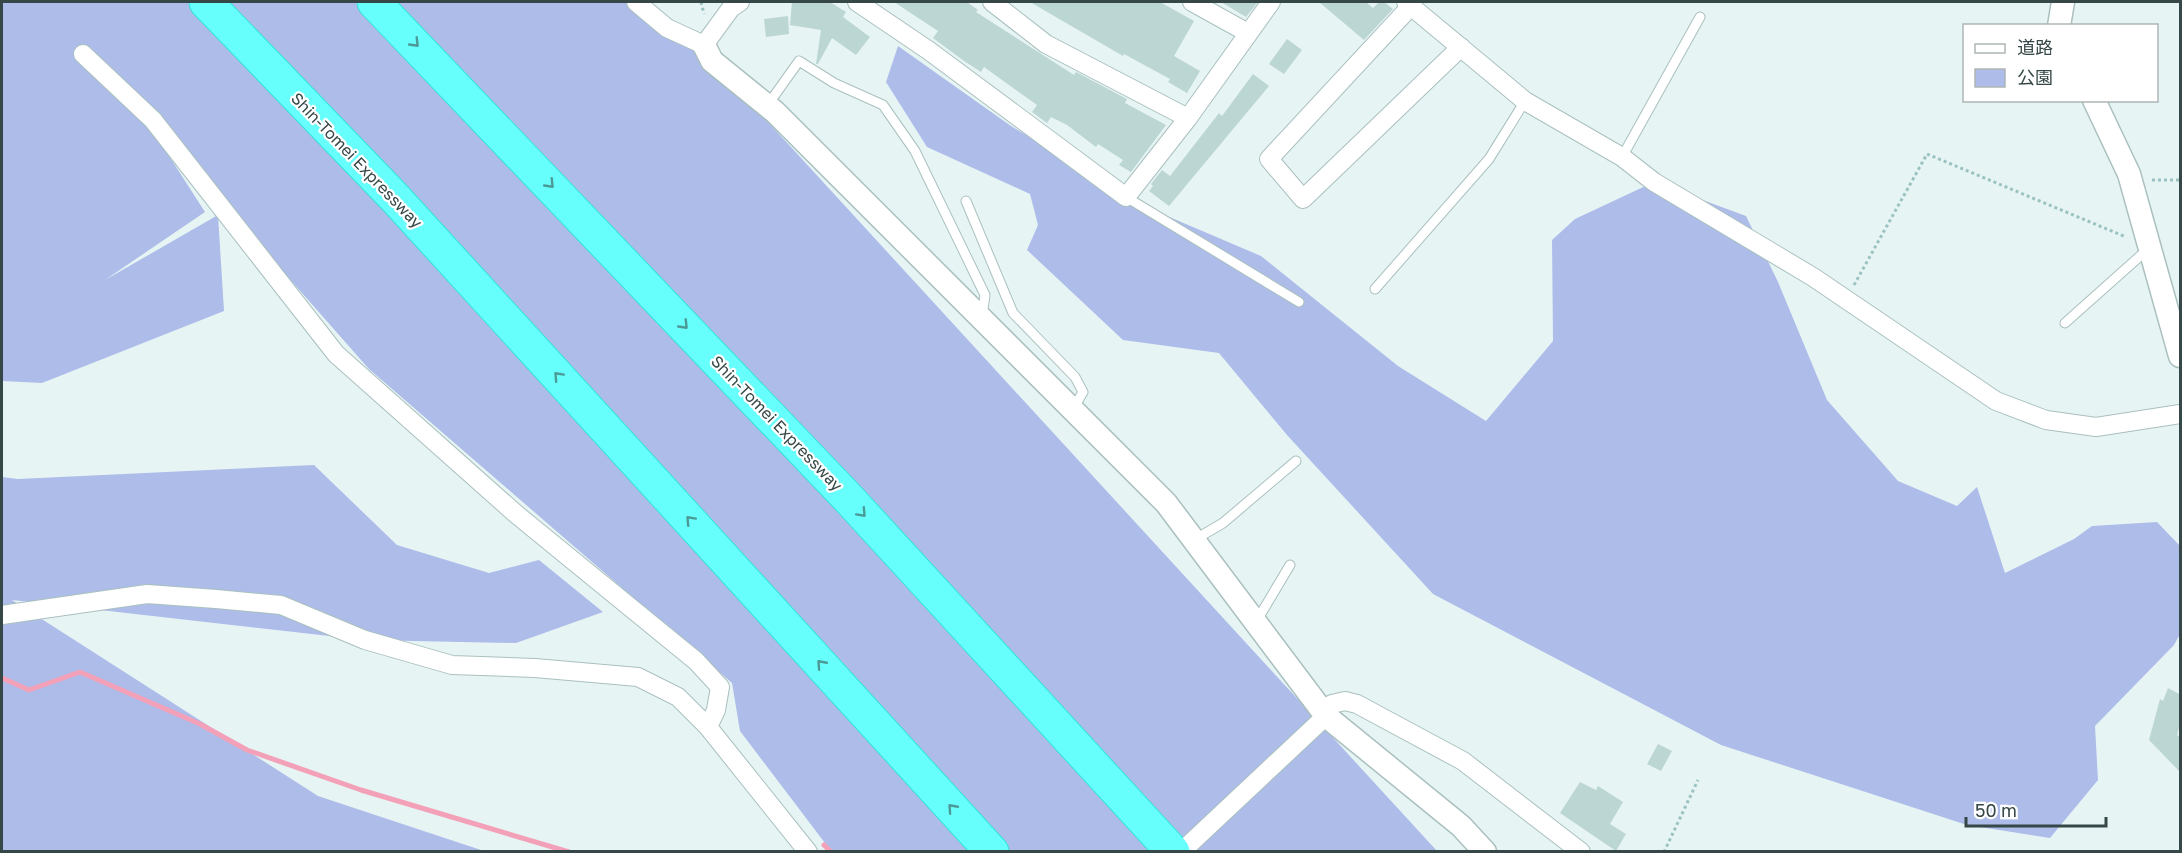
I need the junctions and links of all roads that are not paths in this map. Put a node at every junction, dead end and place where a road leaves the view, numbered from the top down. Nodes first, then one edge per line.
1 (206, 2) edge
2 (374, 2) edge
3 (636, 2) edge
4 (857, 2) edge
5 (992, 2) edge
6 (1192, 2) edge
7 (1271, 2) edge
8 (2063, 2) edge
9 (733, 4) edge
10 (1409, 4) edge
11 (1700, 17) dead end
12 (2059, 24) edge
13 (1248, 33) junction
14 (704, 45) junction
15 (1461, 47) junction
16 (83, 54) dead end
17 (1525, 101) junction
18 (2095, 102) edge
19 (767, 106) junction
20 (1188, 118) junction
21 (1622, 157) junction
22 (1126, 197) junction
23 (966, 201) dead end
24 (2150, 247) junction
25 (1375, 289) dead end
26 (1299, 302) dead end
27 (982, 318) junction
28 (2065, 323) dead end
29 (2181, 356) edge
30 (1073, 410) junction
31 (2181, 414) edge
32 (1296, 461) dead end
33 (1194, 540) junction
34 (1290, 565) dead end
35 (2, 615) edge
36 (1254, 620) junction
37 (1326, 716) junction
38 (708, 727) junction
39 (808, 852) edge
40 (992, 852) edge
41 (1173, 852) edge
42 (1181, 852) edge
43 (1485, 852) edge
44 (1581, 852) edge

40 -> 1 highway, Shin-Tomei Expressway
2 -> 41 highway, Shin-Tomei Expressway
3 - 14 street
4 - 22 street
5 - 20 street
6 - 13 street
7 - 13 street
8 - 12 street
9 - 14 street
10 - 15 street
10 - 15 street
11 - 21 lane
13 - 20 street
14 - 19 street
15 - 17 street
16 - 38 street
17 - 21 street
17 - 25 lane
18 - 24 street
19 - 27 street
19 - 27 lane
20 - 22 street
21 - 31 street
22 - 26 lane
23 - 30 lane
24 - 28 lane
24 - 29 street
27 - 30 street
30 - 33 street
32 - 33 lane
33 - 36 street
34 - 36 lane
35 - 38 street
36 - 37 street
37 - 42 street
37 - 43 street
37 - 44 street
38 - 39 street

